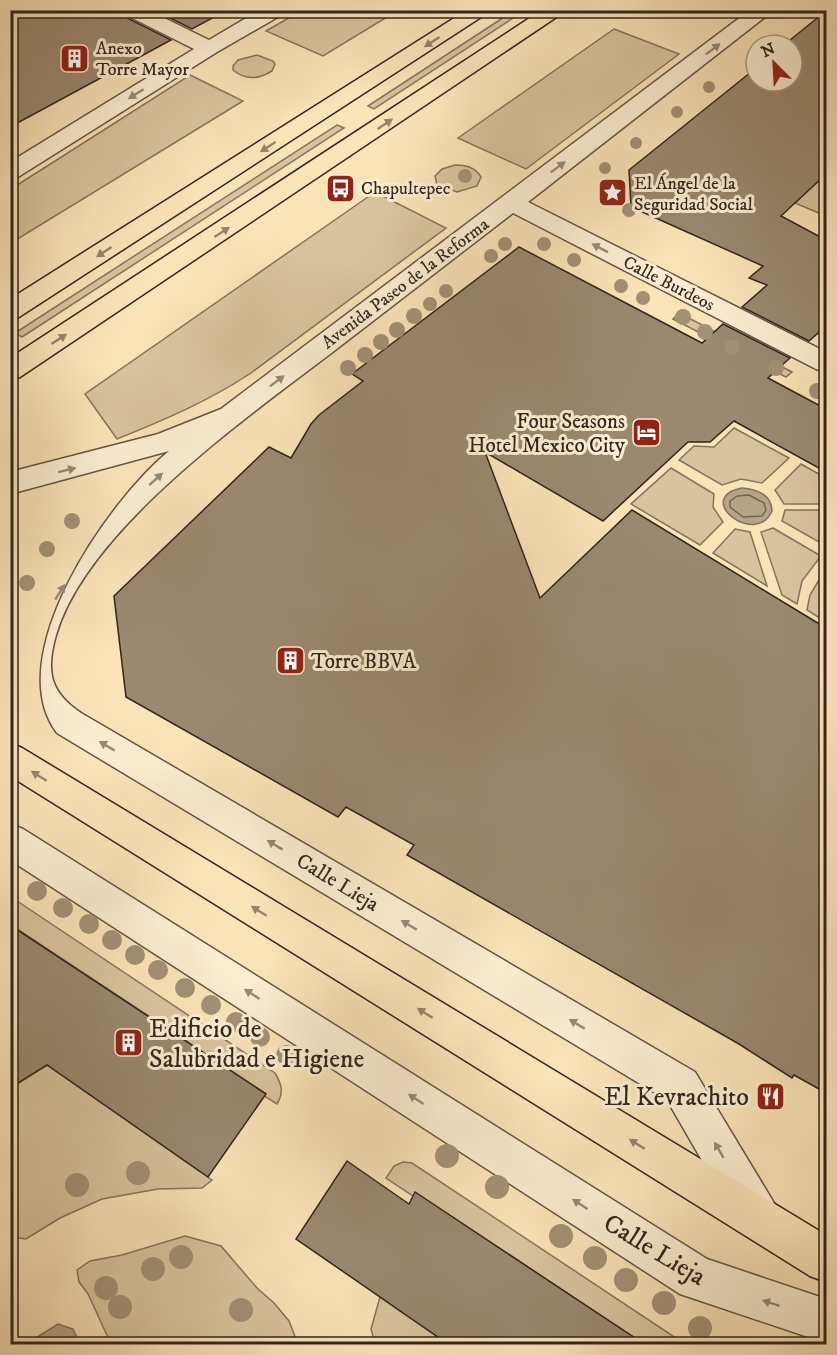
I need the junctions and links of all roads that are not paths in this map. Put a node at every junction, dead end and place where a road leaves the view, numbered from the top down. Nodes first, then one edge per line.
1 (131, 10) edge
2 (276, 10) edge
3 (482, 10) edge
4 (557, 10) edge
5 (764, 10) edge
6 (210, 48) junction
7 (10, 172) edge
8 (511, 203) junction
9 (10, 311) edge
10 (826, 363) edge
11 (10, 371) edge
12 (231, 416) junction
13 (10, 483) edge
14 (10, 758) edge
15 (10, 840) edge
16 (759, 1218) junction
17 (826, 1260) edge
18 (826, 1321) edge

1 - 6 street
2 - 6 street
3 -> 9 main road
11 -> 4 main road
8 -> 5 street, Avenida Paseo de la Reforma
6 -> 7 street
10 -> 8 street, Calle Burdeos
12 -> 8 street, Avenida Paseo de la Reforma
13 -> 12 street, Avenida Paseo de la Reforma
16 -> 12 street, Calle Lieja
16 -> 14 main road, Calle Lieja
18 -> 15 street, Calle Lieja
16 - 17 main road, Calle Lieja

